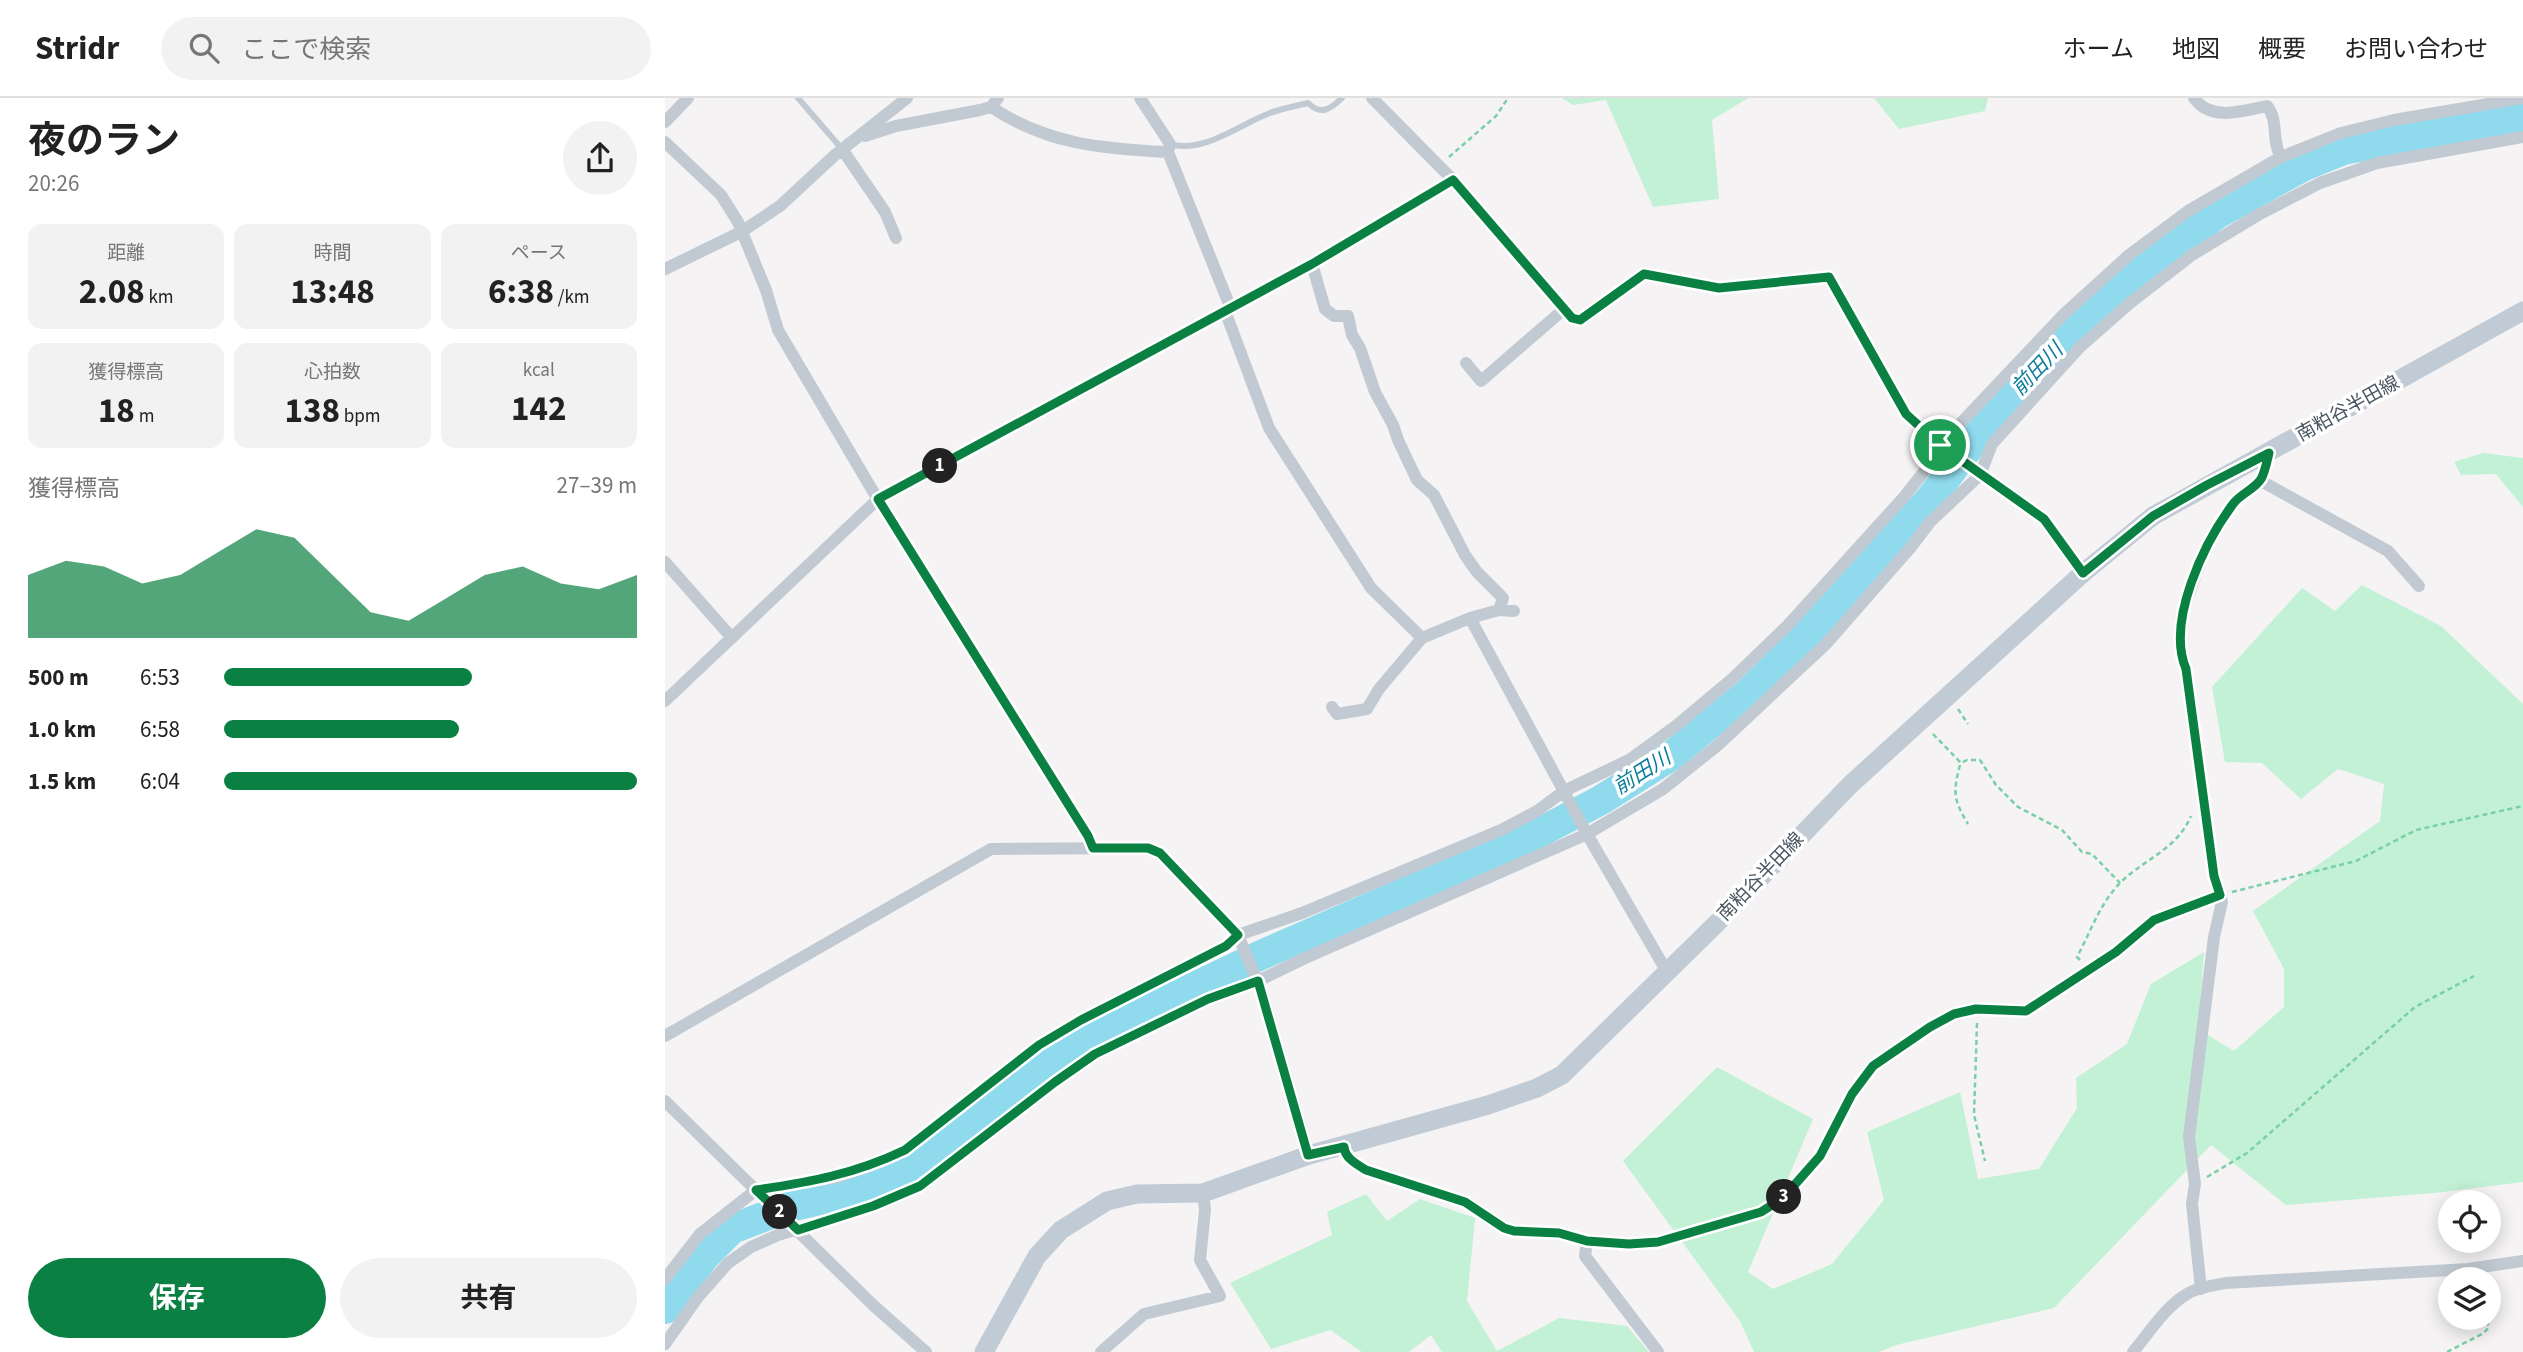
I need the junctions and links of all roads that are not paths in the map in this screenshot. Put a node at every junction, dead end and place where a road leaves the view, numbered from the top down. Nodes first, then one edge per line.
1 (688, 98) edge
2 (798, 98) edge
3 (907, 98) edge
4 (1140, 98) edge
5 (1342, 98) edge
6 (1372, 98) edge
7 (2194, 98) edge
8 (2523, 98) edge
9 (995, 102) edge
10 (665, 122) edge
11 (2523, 137) edge
12 (855, 140) junction
13 (665, 142) edge
14 (1169, 148) junction
15 (842, 149) junction
16 (2281, 157) junction
17 (1453, 180) junction
18 (741, 232) junction
19 (896, 238) dead end
20 (1312, 264) junction
21 (665, 269) edge
22 (1228, 310) junction
23 (1563, 310) junction
24 (2523, 311) edge
25 (1466, 363) dead end
26 (1940, 445) junction
27 (2269, 453) junction
28 (1980, 475) junction
29 (2261, 481) junction
30 (878, 499) junction
31 (665, 562) edge
32 (2083, 573) junction
33 (2419, 586) dead end
34 (1499, 611) junction
35 (1514, 611) dead end
36 (1470, 618) junction
37 (732, 638) junction
38 (1422, 638) junction
39 (665, 701) edge
40 (1332, 707) dead end
41 (1567, 796) junction
42 (1586, 831) junction
43 (1093, 848) junction
44 (2220, 895) junction
45 (1240, 939) junction
46 (1667, 972) junction
47 (1258, 981) junction
48 (665, 1036) edge
49 (665, 1101) edge
50 (1344, 1147) junction
51 (1308, 1155) junction
52 (761, 1193) junction
53 (1203, 1193) junction
54 (796, 1228) junction
55 (1587, 1241) junction
56 (2523, 1261) edge
57 (665, 1279) edge
58 (2201, 1289) junction
59 (665, 1344) edge
60 (926, 1352) edge
61 (984, 1352) edge
62 (1101, 1352) edge
63 (1658, 1352) edge
64 (2133, 1352) edge

1 - 10 street
2 - 15 lane
3 - 12 street
4 - 14 street
5 - 14 lane
6 - 17 street
7 - 16 street
8 - 16 street
9 - 12 street
9 - 14 street
11 - 28 street
12 - 15 street
13 - 18 street
14 - 22 street
15 - 18 street
15 - 19 street
16 - 26 street
17 - 20 street
17 - 23 street
18 - 21 street
18 - 30 street
20 - 22 street
20 - 34 street
22 - 30 street
22 - 38 street
23 - 25 street
23 - 26 street
24 - 27 main road, 南粕谷半田線
26 - 28 street
26 - 41 street
27 - 29 street
27 - 32 main road, 南粕谷半田線
28 - 32 street
28 - 42 street
29 - 33 street
29 - 44 street
30 - 37 street
30 - 43 street
31 - 37 street
32 - 46 main road, 南粕谷半田線
34 - 35 street
34 - 36 street
36 - 38 street
36 - 41 street
37 - 39 street
38 - 40 street
41 - 42 street
41 - 45 street
42 - 46 street
42 - 47 street
43 - 45 street
43 - 48 street
44 - 55 street
44 - 58 street
45 - 47 street
45 - 52 street
46 - 50 main road, 南粕谷半田線
47 - 51 street
47 - 54 street
49 - 52 street
50 - 51 main road, 南粕谷半田線
50 - 55 street
51 - 53 main road, 南粕谷半田線
52 - 54 street
52 - 57 street
53 - 61 main road, 南粕谷半田線
53 - 62 street
54 - 59 street
54 - 60 street
55 - 63 street
56 - 58 street
58 - 64 street

